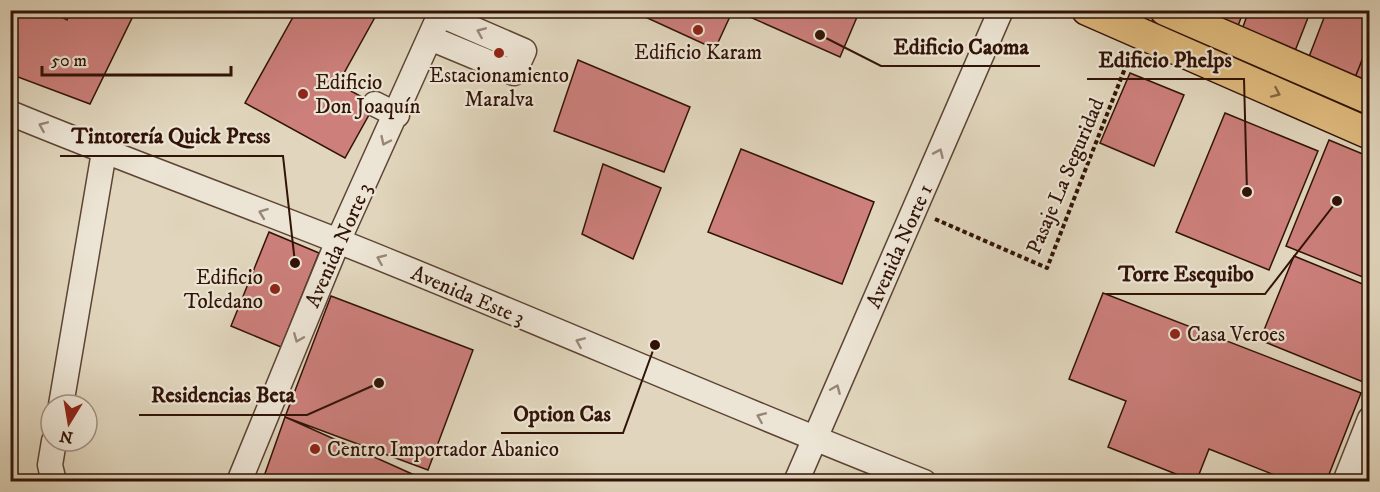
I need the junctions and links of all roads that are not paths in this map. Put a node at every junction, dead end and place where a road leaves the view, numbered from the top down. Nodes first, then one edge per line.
1 (1001, 10) edge
2 (1088, 10) edge
3 (1165, 10) edge
4 (442, 13) edge
5 (430, 38) junction
6 (1370, 99) edge
7 (375, 104) dead end
8 (10, 113) edge
9 (397, 115) junction
10 (1370, 134) edge
11 (104, 152) junction
12 (338, 241) junction
13 (63, 393) edge
14 (1370, 419) edge
15 (814, 439) junction
16 (52, 453) edge
17 (54, 482) edge
18 (239, 482) edge
19 (796, 482) edge
20 (924, 482) edge
21 (1345, 482) edge

15 -> 1 street, Avenida Norte 1
2 -> 10 main road
3 - 6 main road
4 - 5 street, Avenida Norte 3
5 -> 4 street
5 - 9 street, Avenida Norte 3
7 - 9 street
11 -> 8 street, Avenida Este 3
9 -> 12 street, Avenida Norte 3
12 -> 11 street, Avenida Este 3
11 - 13 street
15 -> 12 street, Avenida Este 3
12 -> 18 street, Avenida Norte 3
14 - 21 street
15 - 19 street, Avenida Norte 1
15 - 20 street, Avenida Este 3
16 - 17 street

